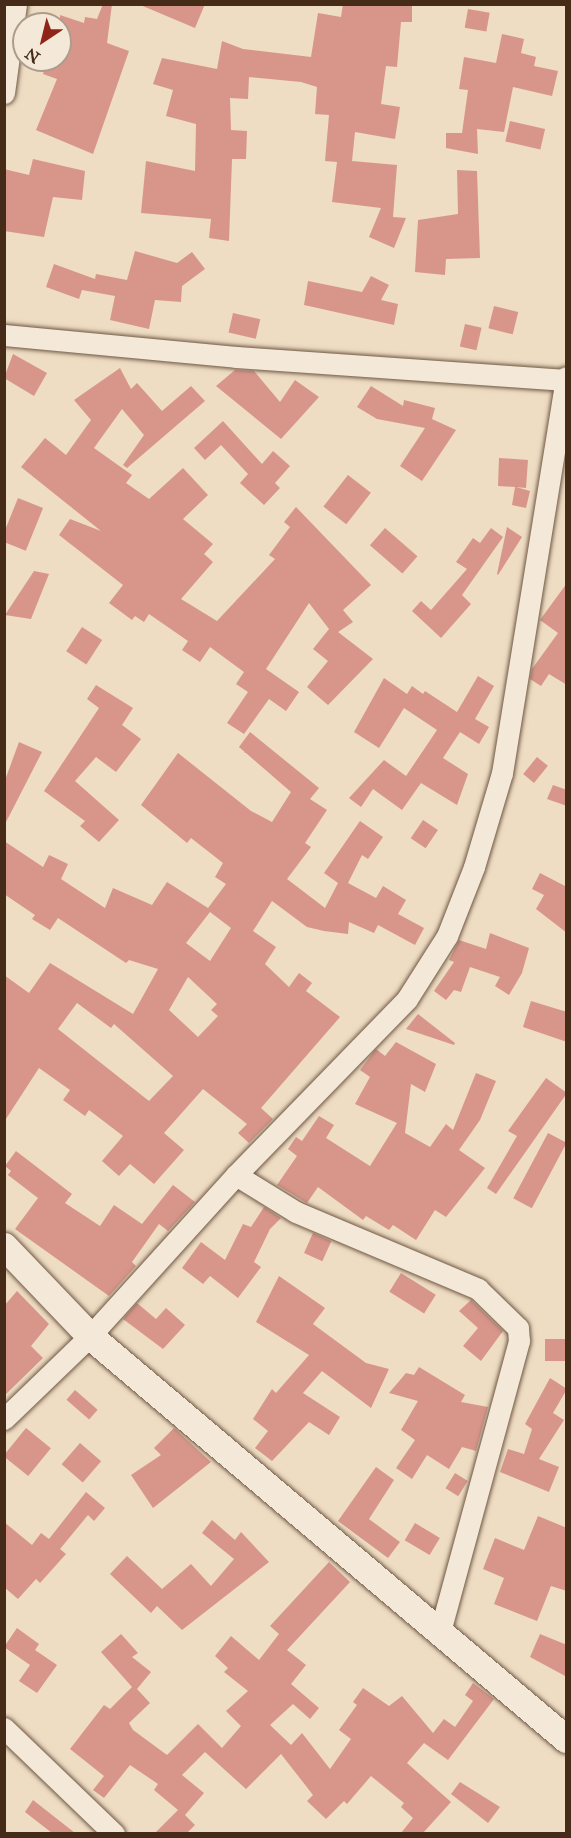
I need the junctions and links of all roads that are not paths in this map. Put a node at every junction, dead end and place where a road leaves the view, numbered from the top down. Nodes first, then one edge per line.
1 (16, 4) edge
2 (4, 93) edge
3 (4, 334) edge
4 (566, 379) edge
5 (236, 1175) junction
6 (4, 1246) edge
7 (90, 1336) junction
8 (4, 1419) edge
9 (440, 1632) junction
10 (4, 1728) edge
11 (567, 1739) edge
12 (114, 1833) edge

1 - 2 street
3 - 4 street
4 - 5 street
5 - 7 street
5 - 9 street
6 - 7 street
7 - 8 street
7 - 9 street
9 - 11 street
10 - 12 street

